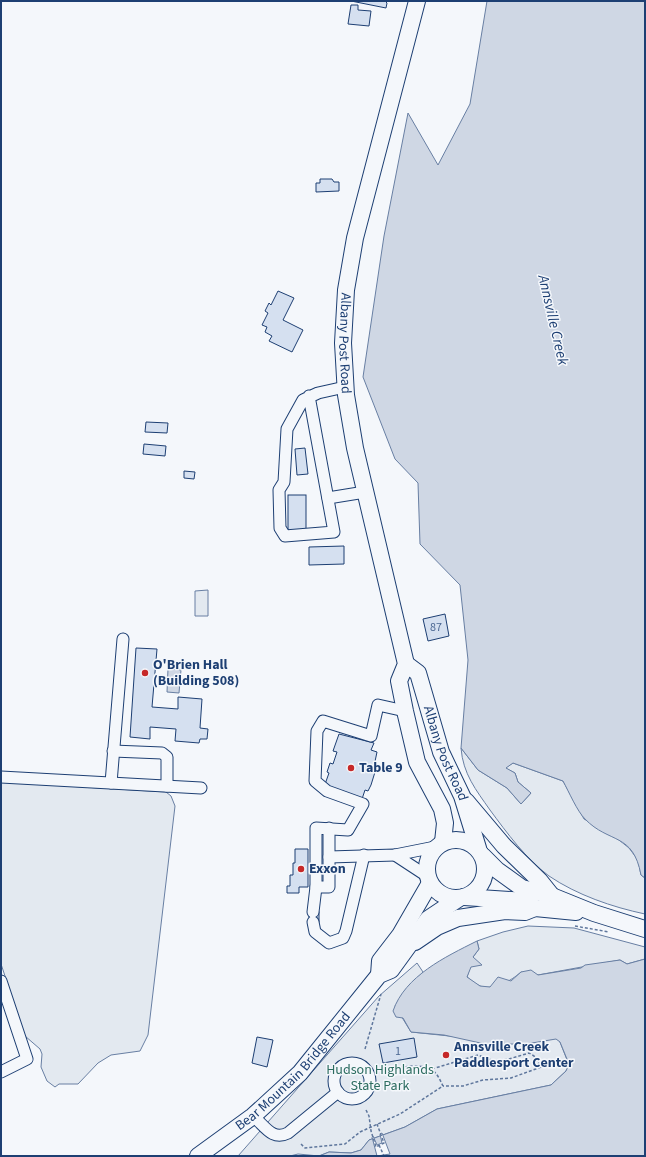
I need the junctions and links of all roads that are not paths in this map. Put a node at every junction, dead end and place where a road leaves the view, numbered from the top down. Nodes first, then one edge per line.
1 (417, 1) edge
2 (345, 387) junction
3 (309, 396) junction
4 (365, 492) junction
5 (328, 498) junction
6 (123, 639) dead end
7 (406, 664) junction
8 (406, 711) junction
9 (113, 751) junction
10 (1, 777) edge
11 (111, 783) junction
12 (168, 786) junction
13 (201, 788) dead end
14 (462, 796) junction
15 (439, 845) junction
16 (480, 852) junction
17 (364, 855) junction
18 (395, 855) junction
19 (323, 857) junction
20 (428, 880) junction
21 (552, 896) junction
22 (461, 898) junction
23 (535, 908) junction
24 (600, 915) junction
25 (645, 929) edge
26 (412, 943) junction
27 (1, 981) edge
28 (380, 982) junction
29 (1, 1072) edge
30 (338, 1092) junction
31 (253, 1116) junction
32 (198, 1156) edge

1 - 2 highway, Albany Post Road
2 - 3 street
2 - 4 highway, Albany Post Road
3 - 5 street
3 - 5 street
4 - 5 street
4 - 7 highway, Albany Post Road
6 - 9 street
7 - 8 highway, Albany Post Road
7 - 14 highway, Albany Post Road
8 - 15 highway, Albany Post Road
8 - 19 street
9 - 11 street
9 - 12 street
10 - 11 street
11 - 12 street
12 - 13 street
14 - 16 highway, Albany Post Road
14 - 21 highway
15 - 16 highway
15 - 18 street
15 - 20 highway
16 - 21 highway
16 - 22 highway
17 - 18 street
17 - 19 street
17 - 19 street
18 - 20 street
20 - 22 highway
20 - 28 highway, Bear Mountain Bridge Road
21 - 24 highway
22 - 23 highway
22 - 26 highway, Bear Mountain Bridge Road
23 - 24 highway
23 - 26 highway
24 - 25 highway
26 - 28 highway, Bear Mountain Bridge Road
27 - 29 street
28 - 31 highway, Bear Mountain Bridge Road
30 - 30 street
30 - 31 street
31 - 32 highway, Bear Mountain Bridge Road

